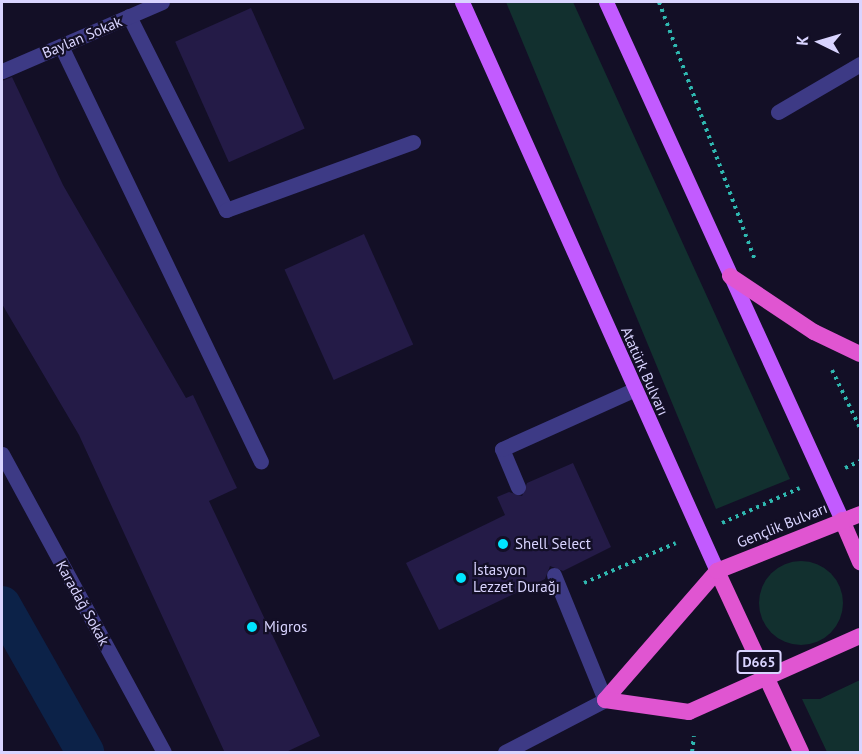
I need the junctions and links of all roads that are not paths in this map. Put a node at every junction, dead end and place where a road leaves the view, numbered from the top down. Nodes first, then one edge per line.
1 (162, 2) edge
2 (462, 2) edge
3 (606, 2) edge
4 (129, 16) junction
5 (61, 46) junction
6 (861, 64) edge
7 (2, 71) edge
8 (778, 112) dead end
9 (413, 142) dead end
10 (730, 276) junction
11 (861, 354) edge
12 (633, 390) junction
13 (2, 454) edge
14 (261, 461) dead end
15 (518, 487) dead end
16 (861, 514) edge
17 (842, 520) junction
18 (861, 562) edge
19 (717, 571) junction
20 (554, 574) dead end
21 (861, 636) edge
22 (766, 676) junction
23 (605, 700) junction
24 (164, 753) edge
25 (505, 753) edge
26 (801, 753) edge

1 - 4 street, Baylan Sokak
2 - 12 main road, Atatürk Bulvarı
3 - 10 main road
4 - 5 street, Baylan Sokak
4 - 9 street
5 - 7 street, Baylan Sokak
5 - 14 street
6 - 8 street
10 - 11 highway
10 - 17 main road
12 - 15 street
12 - 19 main road, Atatürk Bulvarı
13 - 24 street, Karadağ Sokak
16 - 17 highway, Gençlik Bulvarı
17 - 18 highway
17 - 19 highway, Gençlik Bulvarı
19 - 22 highway, Atatürk Bulvarı / D665
19 - 23 highway
20 - 23 street
21 - 22 highway
22 - 23 highway
22 - 26 highway, Atatürk Bulvarı / D665
23 - 25 street

